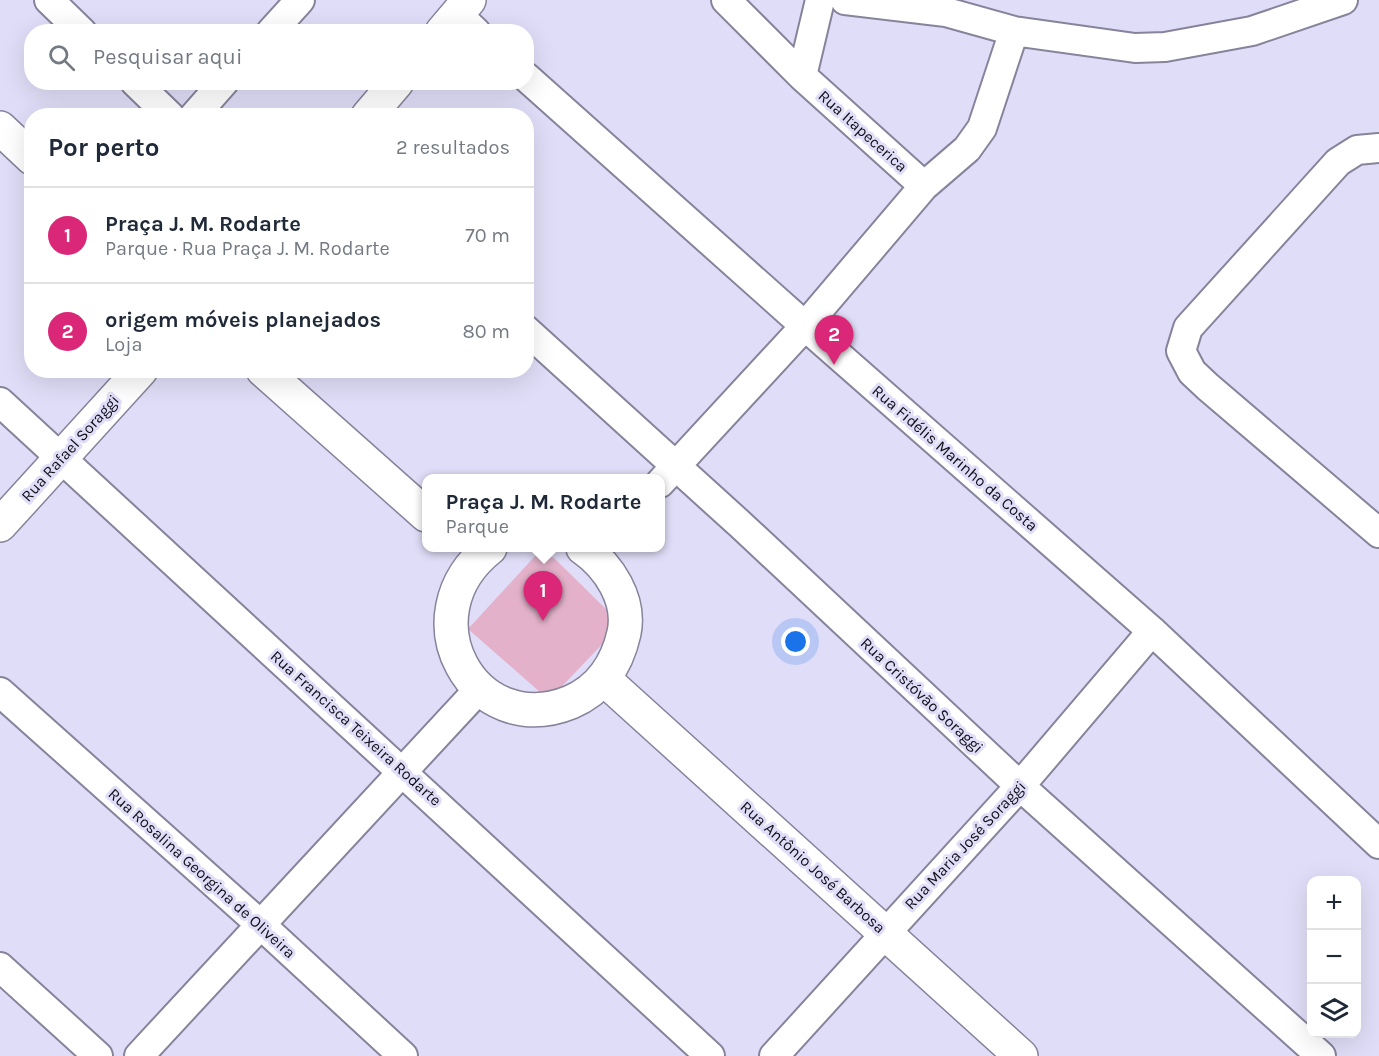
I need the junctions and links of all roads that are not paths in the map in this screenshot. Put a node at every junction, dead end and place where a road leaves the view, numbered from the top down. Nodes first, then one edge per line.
1 (50, 0) edge
2 (300, 0) edge
3 (726, 0) edge
4 (820, 0) edge
5 (845, 0) edge
6 (1343, 0) edge
7 (74, 24) edge
8 (278, 24) edge
9 (1014, 31) junction
10 (802, 76) junction
11 (534, 84) edge
12 (143, 90) edge
13 (217, 90) edge
14 (390, 90) edge
15 (162, 108) edge
16 (201, 108) edge
17 (375, 108) edge
18 (0, 128) edge
19 (1379, 148) edge
20 (24, 150) edge
21 (924, 186) junction
22 (805, 326) junction
23 (534, 338) edge
24 (134, 378) edge
25 (272, 378) edge
26 (0, 402) edge
27 (61, 459) junction
28 (667, 475) edge
29 (422, 511) edge
30 (0, 525) edge
31 (1379, 533) edge
32 (475, 552) edge
33 (596, 552) edge
34 (1152, 631) junction
35 (604, 679) junction
36 (480, 688) junction
37 (0, 692) edge
38 (404, 771) junction
39 (1020, 786) junction
40 (1379, 844) edge
41 (260, 924) junction
42 (885, 932) junction
43 (0, 966) edge
44 (98, 1056) edge
45 (139, 1056) edge
46 (403, 1056) edge
47 (710, 1056) edge
48 (774, 1056) edge
49 (1021, 1056) edge
50 (1321, 1056) edge

1 - 7 street
2 - 8 street
3 - 10 street, Rua Itapecerica
4 - 10 street
5 - 9 street
6 - 9 street
9 - 21 street
10 - 21 street, Rua Itapecerica
11 - 22 street, Rua Fidélis Marinho da Costa
12 - 15 street
13 - 16 street
14 - 17 street
18 - 20 street
19 - 31 street
21 - 22 street
22 - 28 street
22 - 34 street, Rua Fidélis Marinho da Costa
23 - 28 street, Rua Cristóvão Soraggi
24 - 27 street, Rua Rafael Soraggi
25 - 29 street
26 - 27 street, Rua Francisca Teixeira Rodarte
27 - 30 street, Rua Rafael Soraggi
27 - 38 street, Rua Francisca Teixeira Rodarte
28 - 39 street, Rua Cristóvão Soraggi
32 - 36 street
33 - 35 street
34 - 39 street, Rua Maria José Soraggi
34 - 40 street, Rua Fidélis Marinho da Costa
35 - 36 street
35 - 42 street, Rua Antônio José Barbosa
36 - 38 street
37 - 41 street, Rua Rosalina Georgina de Oliveira
38 - 41 street
38 - 47 street, Rua Francisca Teixeira Rodarte
39 - 42 street, Rua Maria José Soraggi
39 - 50 street, Rua Cristóvão Soraggi
41 - 45 street
41 - 46 street, Rua Rosalina Georgina de Oliveira
42 - 48 street, Rua Maria José Soraggi
42 - 49 street, Rua Antônio José Barbosa
43 - 44 street

